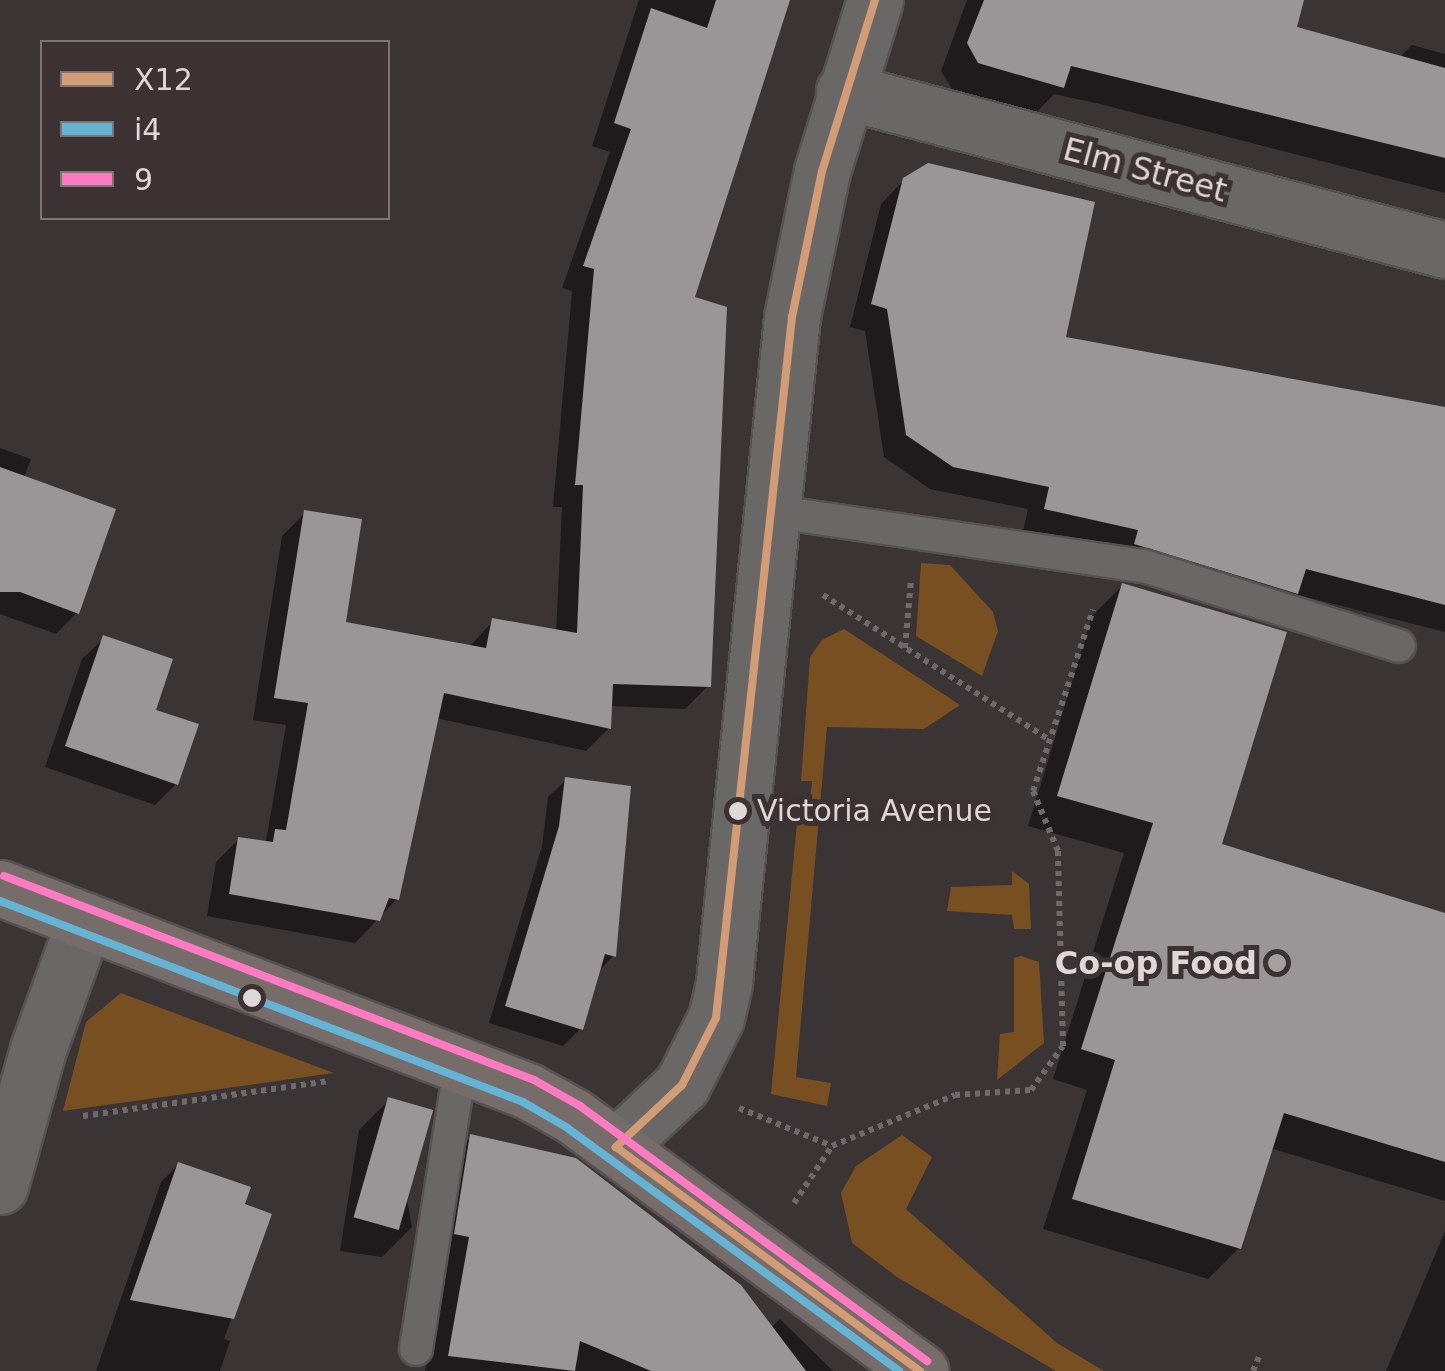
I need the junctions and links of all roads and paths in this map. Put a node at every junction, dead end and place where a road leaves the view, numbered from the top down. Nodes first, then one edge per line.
1 (875, 0) edge
2 (844, 91) junction
3 (1445, 250) edge
4 (915, 530) junction
5 (768, 536) junction
6 (1110, 560) junction
7 (1399, 646) dead end
8 (905, 648) junction
9 (1050, 740) junction
10 (0, 888) edge
11 (85, 920) junction
12 (460, 1062) junction
13 (345, 1078) dead end
14 (682, 1084) junction
15 (17, 1126) junction
16 (832, 1146) junction
17 (616, 1147) junction
18 (0, 1186) edge
19 (760, 1254) junction
20 (416, 1348) dead end
21 (1259, 1357) dead end
22 (920, 1371) edge
23 (1253, 1371) edge

1 - 2 street
2 - 3 street, Elm Street
2 - 5 street
4 - 5 lane
4 - 6 lane
4 - 8 path
5 - 8 path
5 - 14 street
6 - 7 lane
6 - 9 path
8 - 9 path
9 - 16 path
10 - 11 main road
11 - 12 main road
11 - 15 street
12 - 17 main road
12 - 20 lane
13 - 15 path
14 - 16 path
14 - 17 street
15 - 18 street
16 - 19 path
17 - 19 main road
19 - 22 main road
21 - 23 path

